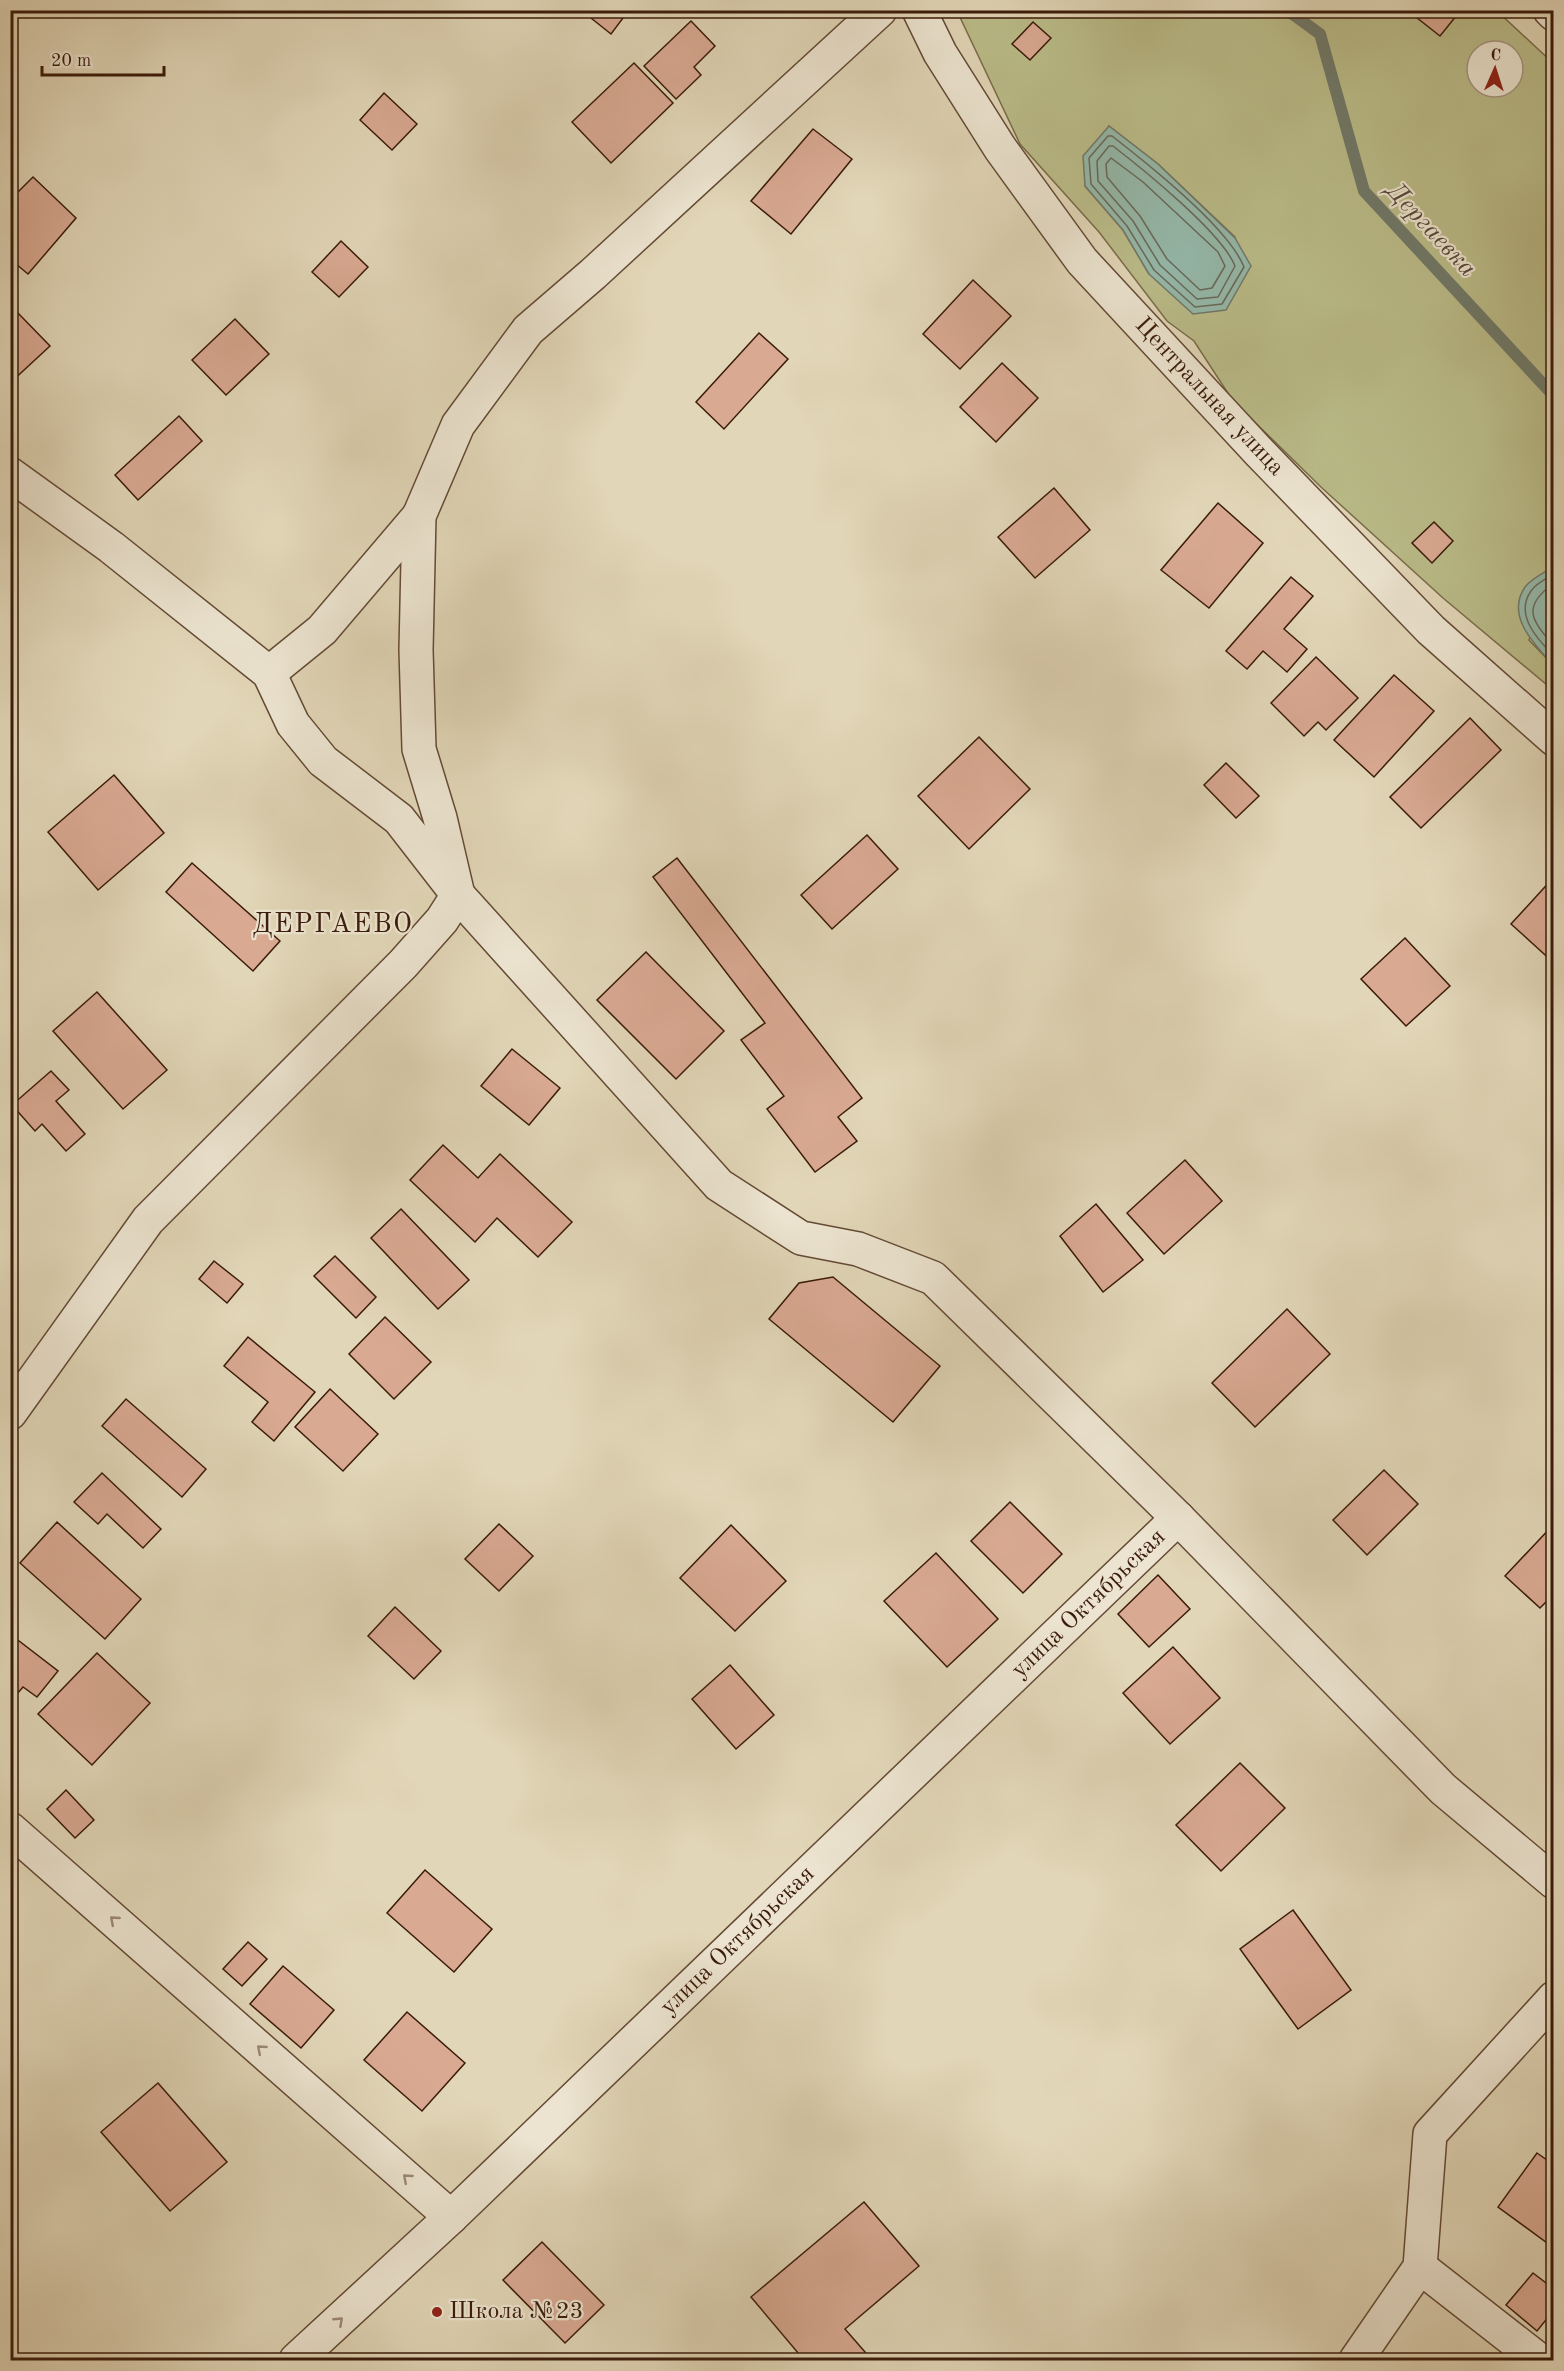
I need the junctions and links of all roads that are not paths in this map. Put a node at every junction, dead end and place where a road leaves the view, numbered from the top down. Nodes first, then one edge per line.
1 (919, 10) edge
2 (1550, 10) edge
3 (1554, 14) edge
4 (866, 15) edge
5 (10, 474) edge
6 (419, 516) junction
7 (269, 673) junction
8 (1554, 739) edge
9 (458, 895) junction
10 (14, 1397) edge
11 (1178, 1518) junction
12 (10, 1829) edge
13 (1554, 1882) edge
14 (1554, 1998) edge
15 (451, 2217) junction
16 (1420, 2267) junction
17 (296, 2361) edge
18 (1356, 2361) edge
19 (1539, 2361) edge

1 - 8 street, Центральная улица
2 - 3 street
4 - 6 street
5 - 7 street
6 - 7 street
6 - 9 street
7 - 9 street
9 - 10 street
9 - 11 street
11 - 13 street
11 - 15 street, улица Октябрьская
15 -> 12 street
14 - 16 street
17 -> 15 street, улица Октябрьская
16 - 18 street
16 - 19 street

